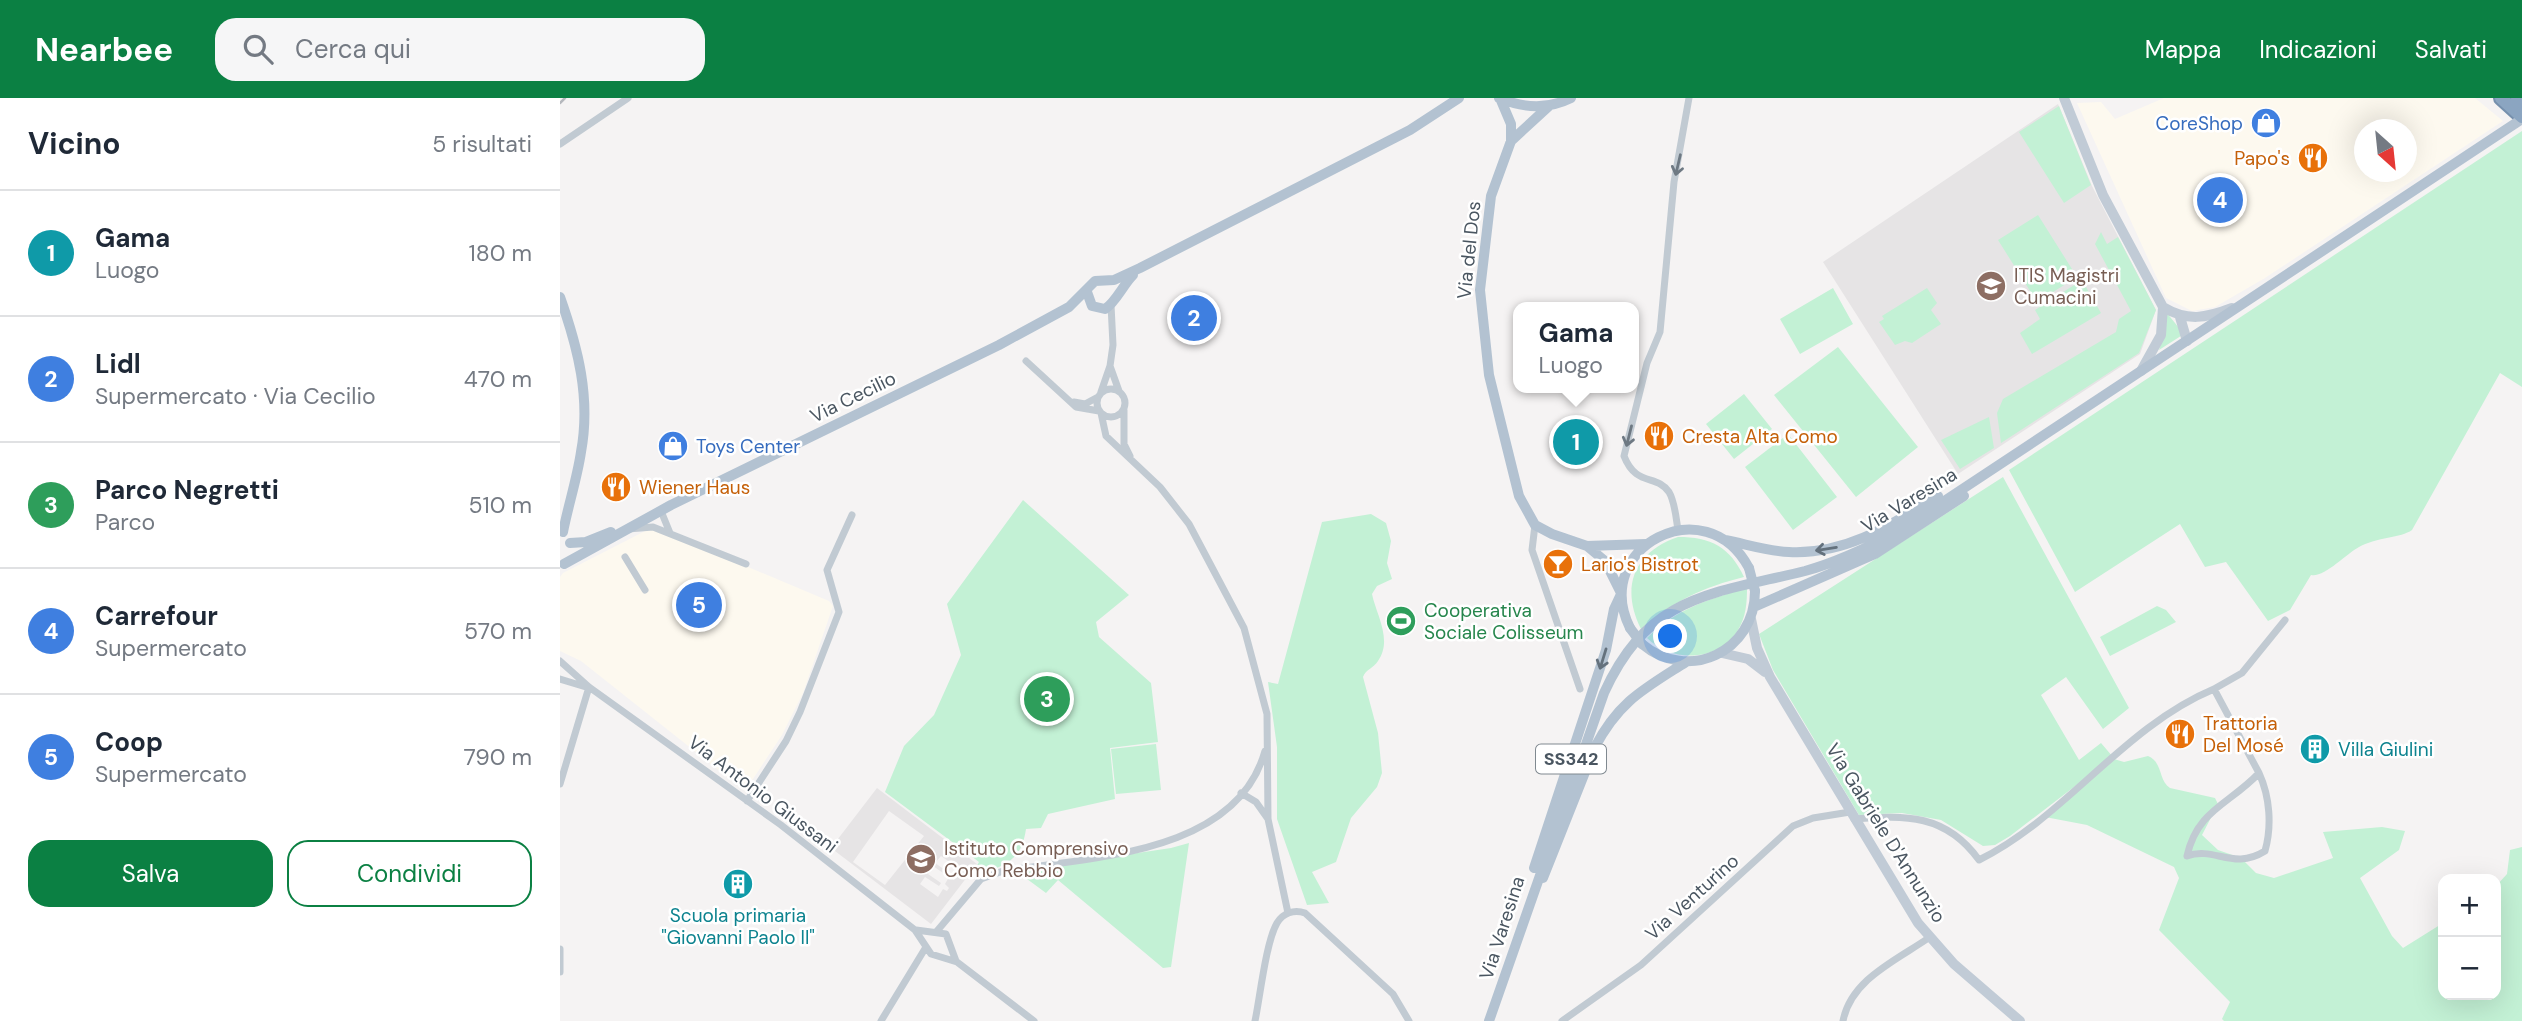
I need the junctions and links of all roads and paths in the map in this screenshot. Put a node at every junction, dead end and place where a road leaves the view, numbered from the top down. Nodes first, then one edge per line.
1 (628, 98) edge
2 (1500, 98) edge
3 (1571, 98) edge
4 (1689, 98) edge
5 (2064, 98) edge
6 (2499, 98) edge
7 (1455, 99) edge
8 (1549, 106) junction
9 (2520, 109) edge
10 (1511, 141) junction
11 (560, 144) edge
12 (1140, 268) junction
13 (1106, 281) junction
14 (1087, 292) junction
15 (560, 297) edge
16 (1113, 300) junction
17 (1094, 307) junction
18 (2164, 307) junction
19 (2232, 308) junction
20 (1052, 316) junction
21 (2180, 317) junction
22 (1111, 328) junction
23 (2187, 341) junction
24 (1026, 361) dead end
25 (1110, 366) junction
26 (2141, 372) junction
27 (1120, 392) junction
28 (1099, 395) junction
29 (1067, 400) junction
30 (1124, 408) junction
31 (1100, 412) junction
32 (1132, 460) junction
33 (1997, 467) junction
34 (571, 495) junction
35 (664, 509) junction
36 (560, 514) edge
37 (852, 514) dead end
38 (1535, 525) junction
39 (628, 530) junction
40 (1678, 530) junction
41 (561, 531) edge
42 (670, 533) junction
43 (1725, 540) junction
44 (570, 543) junction
45 (1646, 544) junction
46 (1587, 545) junction
47 (625, 557) dead end
48 (746, 564) dead end
49 (562, 566) edge
50 (645, 590) dead end
51 (1621, 594) junction
52 (1754, 607) junction
53 (1751, 619) junction
54 (2285, 620) dead end
55 (1722, 653) junction
56 (560, 661) edge
57 (1686, 662) junction
58 (1770, 677) junction
59 (560, 679) edge
60 (589, 687) junction
61 (2214, 689) junction
62 (1580, 690) dead end
63 (1268, 740) junction
64 (2259, 773) junction
65 (560, 784) edge
66 (1241, 793) junction
67 (747, 801) junction
68 (1852, 815) junction
69 (1268, 820) junction
70 (1288, 913) junction
71 (949, 920) junction
72 (1522, 925) junction
73 (915, 930) junction
74 (934, 932) junction
75 (947, 934) junction
76 (1930, 937) junction
77 (927, 948) junction
78 (950, 948) junction
79 (560, 949) edge
80 (943, 955) junction
81 (957, 962) junction
82 (560, 971) edge
83 (1576, 1017) edge
84 (1023, 1018) edge
85 (881, 1021) edge
86 (1034, 1021) edge
87 (1255, 1021) edge
88 (1409, 1021) edge
89 (1489, 1021) edge
90 (1562, 1021) edge
91 (1843, 1021) edge
92 (2020, 1021) edge

1 - 11 street
2 - 8 main road
2 - 10 main road
3 - 8 main road
4 -> 40 street
5 - 18 main road
6 - 9 highway
7 - 12 main road
8 - 10 main road, Via del Dos
9 - 19 main road, Via Varesina
10 - 38 main road, Via del Dos
12 - 13 main road
12 - 16 main road
13 - 14 main road
13 - 16 main road
14 - 17 main road
14 - 20 main road, Via Cecilio
15 - 34 main road
16 - 17 main road
16 - 22 street
17 - 20 main road, Via Cecilio
17 - 22 street
18 - 21 main road
18 - 26 main road
19 - 21 main road
19 - 23 main road, Via Varesina
20 - 35 main road, Via Cecilio
21 - 23 main road
22 - 25 street
23 - 26 main road, Via Varesina
24 - 29 street
25 - 27 street
25 - 28 street
26 - 33 main road, Via Varesina
27 - 28 street
27 - 30 street
28 - 29 street
28 - 31 street
29 - 31 street
30 - 31 street
30 - 32 street
31 - 32 street
32 - 63 street
33 -> 43 main road
33 - 52 main road
33 - 72 main road, Via Varesina
34 - 36 main road
34 - 41 main road
35 - 39 main road, Via Cecilio
35 - 42 street
35 - 44 main road, Via Cecilio
37 - 67 street
38 - 46 main road
38 - 62 street, Via del Dos
39 - 42 street
39 - 49 main road, Via Cecilio
40 - 43 main road
40 - 45 main road
41 - 44 main road
42 - 48 street
43 - 52 main road, bridge
44 - 49 main road
45 - 46 main road
45 - 51 main road
46 - 51 main road
47 - 50 street
51 - 57 main road, bridge
51 -> 72 main road, SS342
52 - 53 main road
53 - 55 main road
53 - 58 main road, Via Gabriele D'Annunzio
54 - 61 street
55 - 57 main road
55 - 58 main road, Via Gabriele D'Annunzio
56 - 60 street, Via Antonio Giussani
57 - 72 main road, SS342
58 - 68 main road, Via Gabriele D'Annunzio
59 - 60 street, Via Antonio Giussani
60 - 65 street
60 - 67 street, Via Antonio Giussani
61 - 64 street
61 - 68 street, Via Venturino
63 - 66 street
63 - 69 street
64 - 64 street
66 - 69 street
66 - 71 street
67 - 73 street, Via Antonio Giussani
68 - 76 main road, Via Gabriele D'Annunzio
68 - 83 street, Via Venturino
69 - 70 street
70 - 87 street
70 - 88 street
71 - 74 street
71 - 75 street
72 - 89 main road, Via Varesina
73 - 74 street, Via Antonio Giussani
73 - 77 street, Via Antonio Giussani
74 - 75 street, Via Antonio Giussani
74 - 77 street
75 - 78 street
76 - 91 street
76 - 92 main road, Via Gabriele D'Annunzio
77 - 80 street
77 - 85 street
78 - 80 street
78 - 81 street
79 - 82 street
80 - 81 street
81 - 84 street
83 - 90 street, Via Venturino
84 - 86 street

